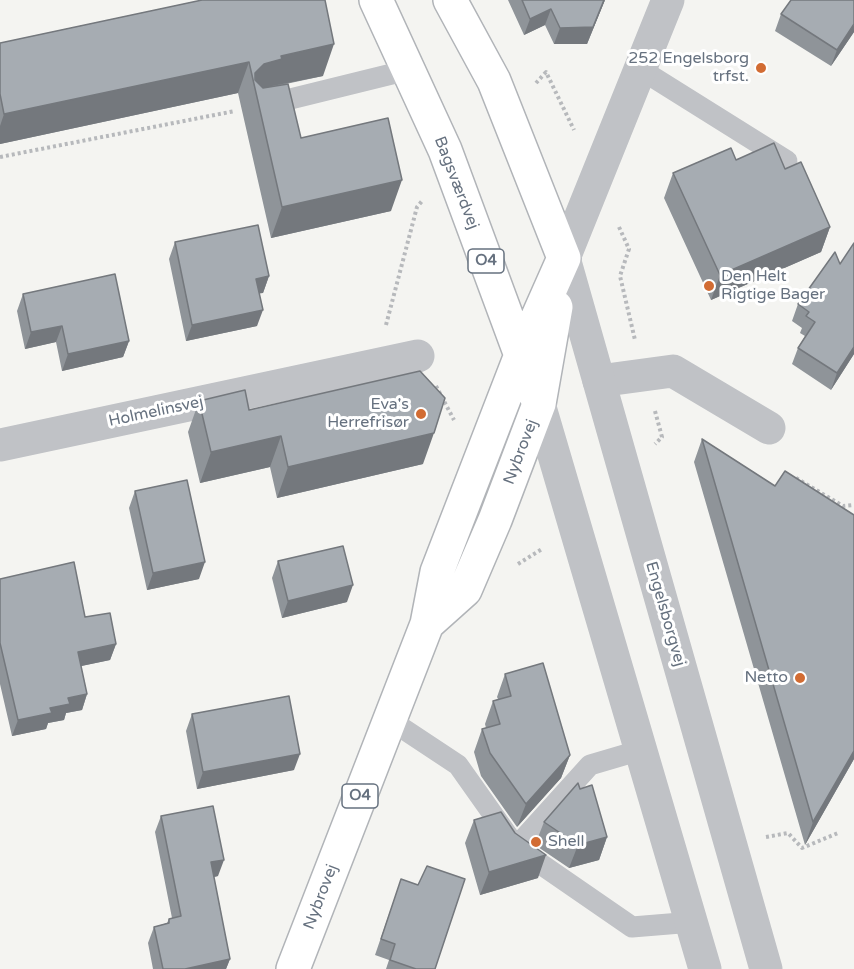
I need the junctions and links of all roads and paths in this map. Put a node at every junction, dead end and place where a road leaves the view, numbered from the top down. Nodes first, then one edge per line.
1 (376, 0) edge
2 (450, 0) edge
3 (668, 0) edge
4 (640, 69) junction
5 (408, 70) junction
6 (546, 72) dead end
7 (256, 107) joint
8 (0, 157) edge
9 (787, 161) dead end
10 (597, 178) junction
11 (564, 258) junction
12 (521, 355) junction
13 (418, 356) dead end
14 (645, 375) junction
15 (599, 381) junction
16 (539, 404) junction
17 (769, 428) joint
18 (662, 437) dead end
19 (0, 445) edge
20 (854, 505) edge
21 (427, 624) junction
22 (390, 720) junction
23 (641, 750) junction
24 (838, 833) dead end
25 (730, 842) junction
26 (516, 847) junction
27 (693, 922) junction
28 (292, 969) edge
29 (705, 969) edge
30 (766, 969) edge

1 - 5 main road, Bagsværdvej / O4
2 - 11 main road
3 - 4 street, Nybrovej
4 - 9 lane
4 - 10 street, Nybrovej
5 - 7 lane
5 - 12 main road, Bagsværdvej / O4
6 - 10 path
7 - 8 path
10 - 11 street, Nybrovej
10 - 14 path
11 - 12 main road, Nybrovej / O4
11 - 15 street, Engelsborgvej
11 - 16 main road, Nybrovej / O4
12 - 16 main road, Bagsværdvej / O4
12 - 21 main road, Nybrovej / O4
13 - 19 street, Holmelinsvej
14 - 15 street
14 - 17 street
14 - 18 path
15 - 25 street, Engelsborgvej
16 - 21 main road, Nybrovej / O4
16 - 23 street
17 - 20 path
21 - 22 main road, Nybrovej / O4
22 - 26 lane
22 - 28 main road, Nybrovej / O4
23 - 26 lane
23 - 27 street
24 - 25 path
25 - 30 street, Engelsborgvej
26 - 27 lane
27 - 29 street

